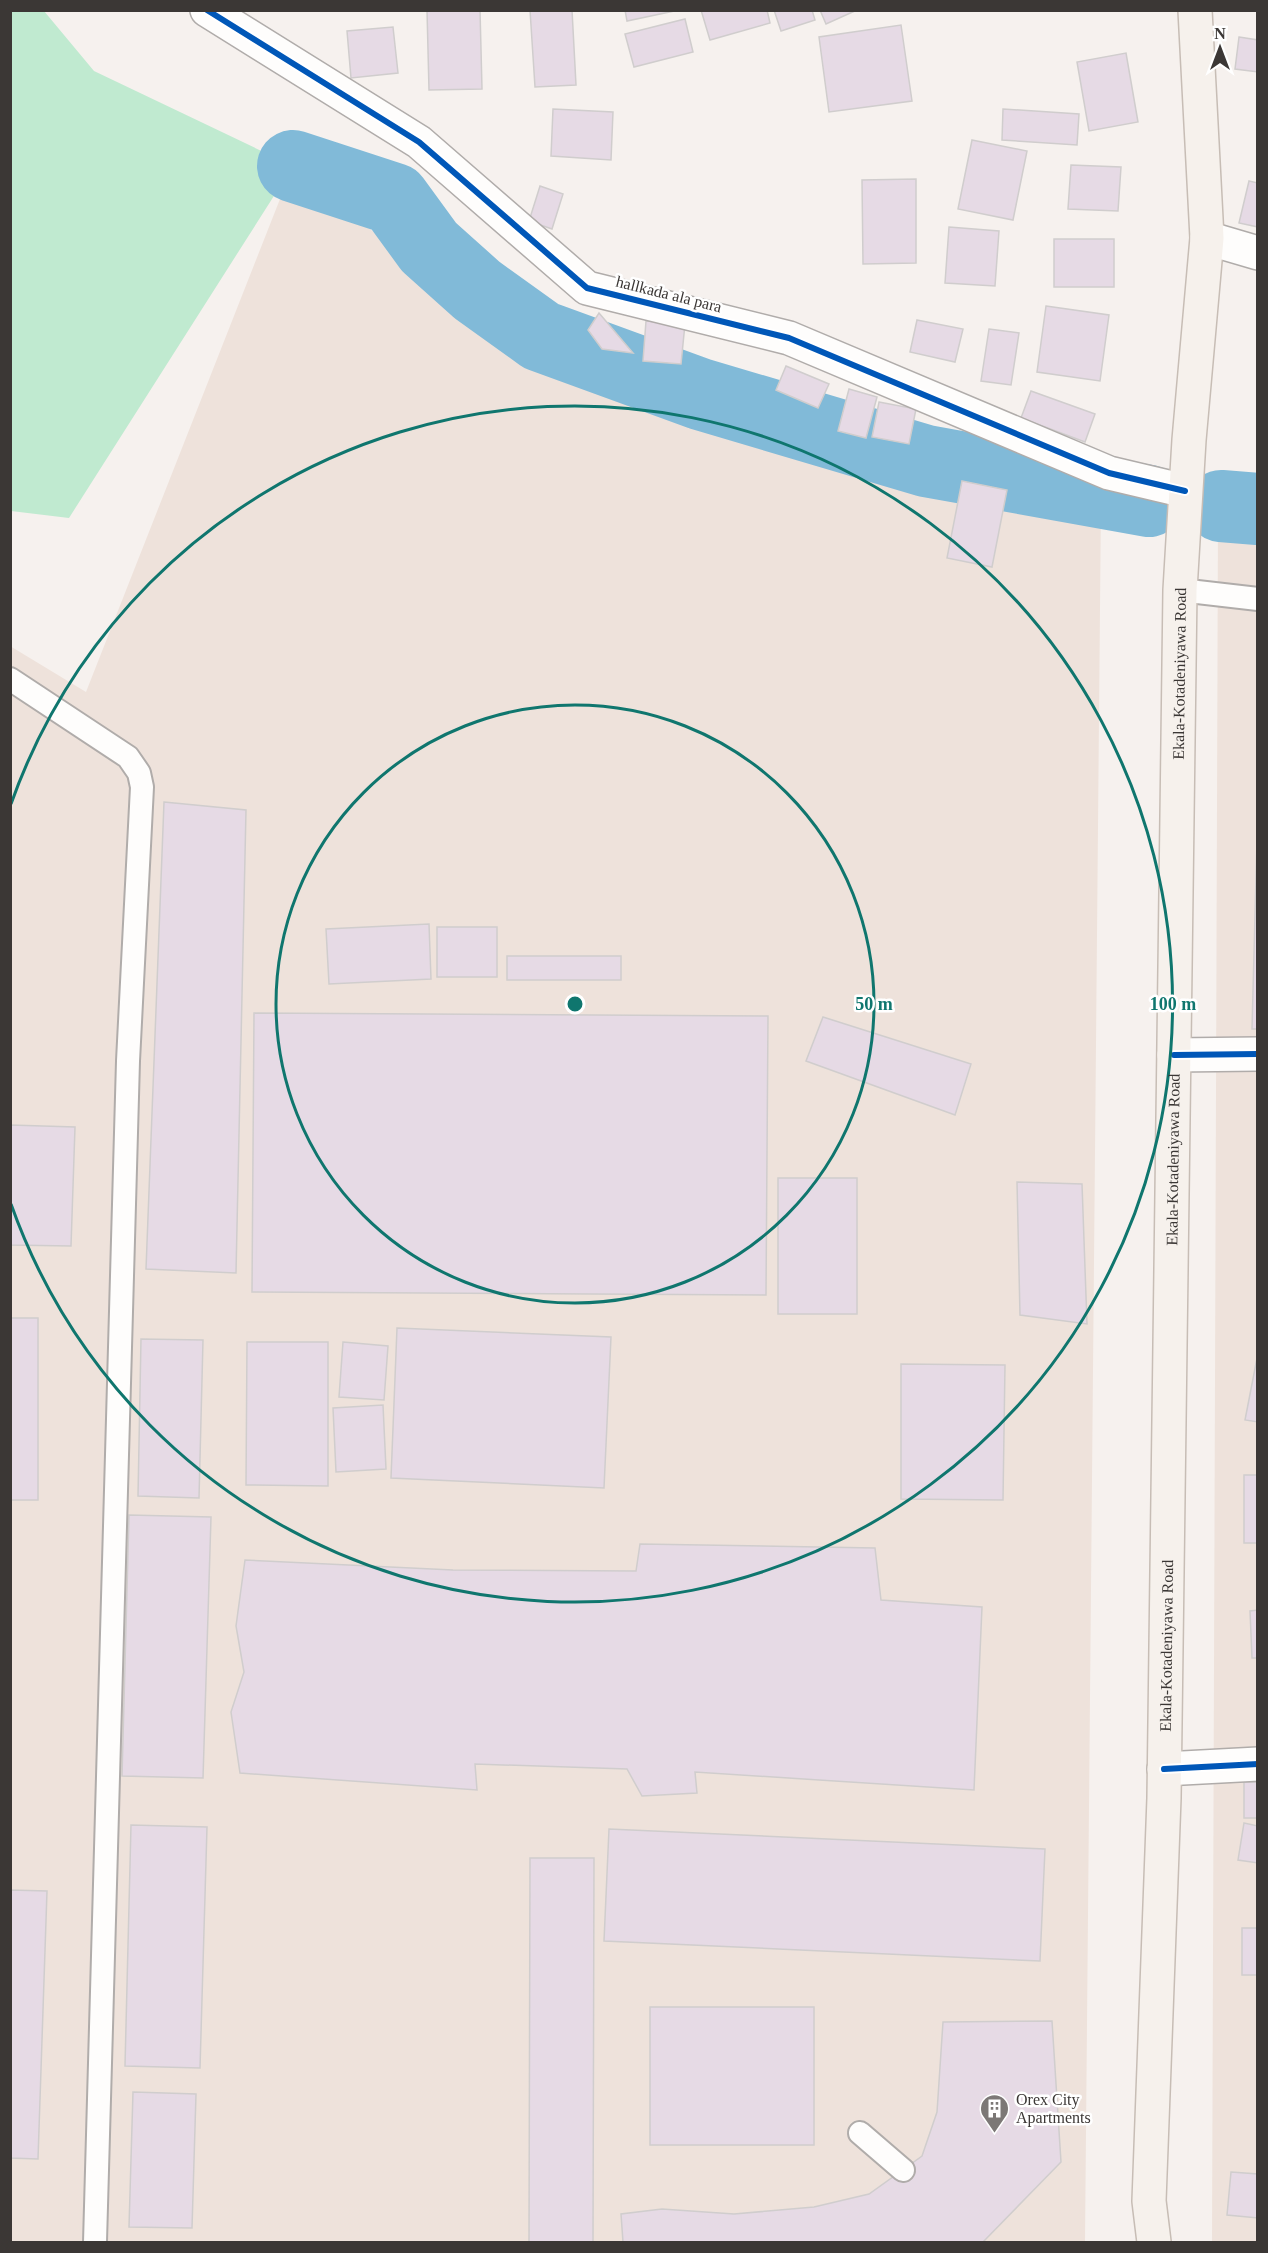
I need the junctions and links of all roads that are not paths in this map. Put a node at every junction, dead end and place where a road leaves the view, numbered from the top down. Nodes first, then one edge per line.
1 (207, 10) edge
2 (1195, 10) edge
3 (1208, 238) junction
4 (1257, 253) edge
5 (1185, 491) junction
6 (1180, 590) junction
7 (1257, 599) edge
8 (10, 679) edge
9 (1257, 1054) edge
10 (1174, 1055) junction
11 (1257, 1764) edge
12 (1164, 1768) junction
13 (860, 2133) dead end
14 (903, 2170) dead end
15 (1149, 2201) junction
16 (95, 2242) edge
17 (1138, 2242) edge
18 (1154, 2242) edge

1 - 5 street, hallkada ala para
2 - 3 main road, Ekala-Kotadeniyawa Road
3 - 4 street
3 - 5 main road, Ekala-Kotadeniyawa Road
5 - 6 main road, Ekala-Kotadeniyawa Road
6 - 7 lane
6 - 10 main road, Ekala-Kotadeniyawa Road
8 - 16 lane
9 - 10 street
10 - 12 main road, Ekala-Kotadeniyawa Road
11 - 12 street
12 - 15 main road, Ekala-Kotadeniyawa Road
13 - 14 lane
15 - 17 main road, Ekala-Kotadeniyawa Road
15 - 18 main road, Ekala-Kotadeniyawa Road

